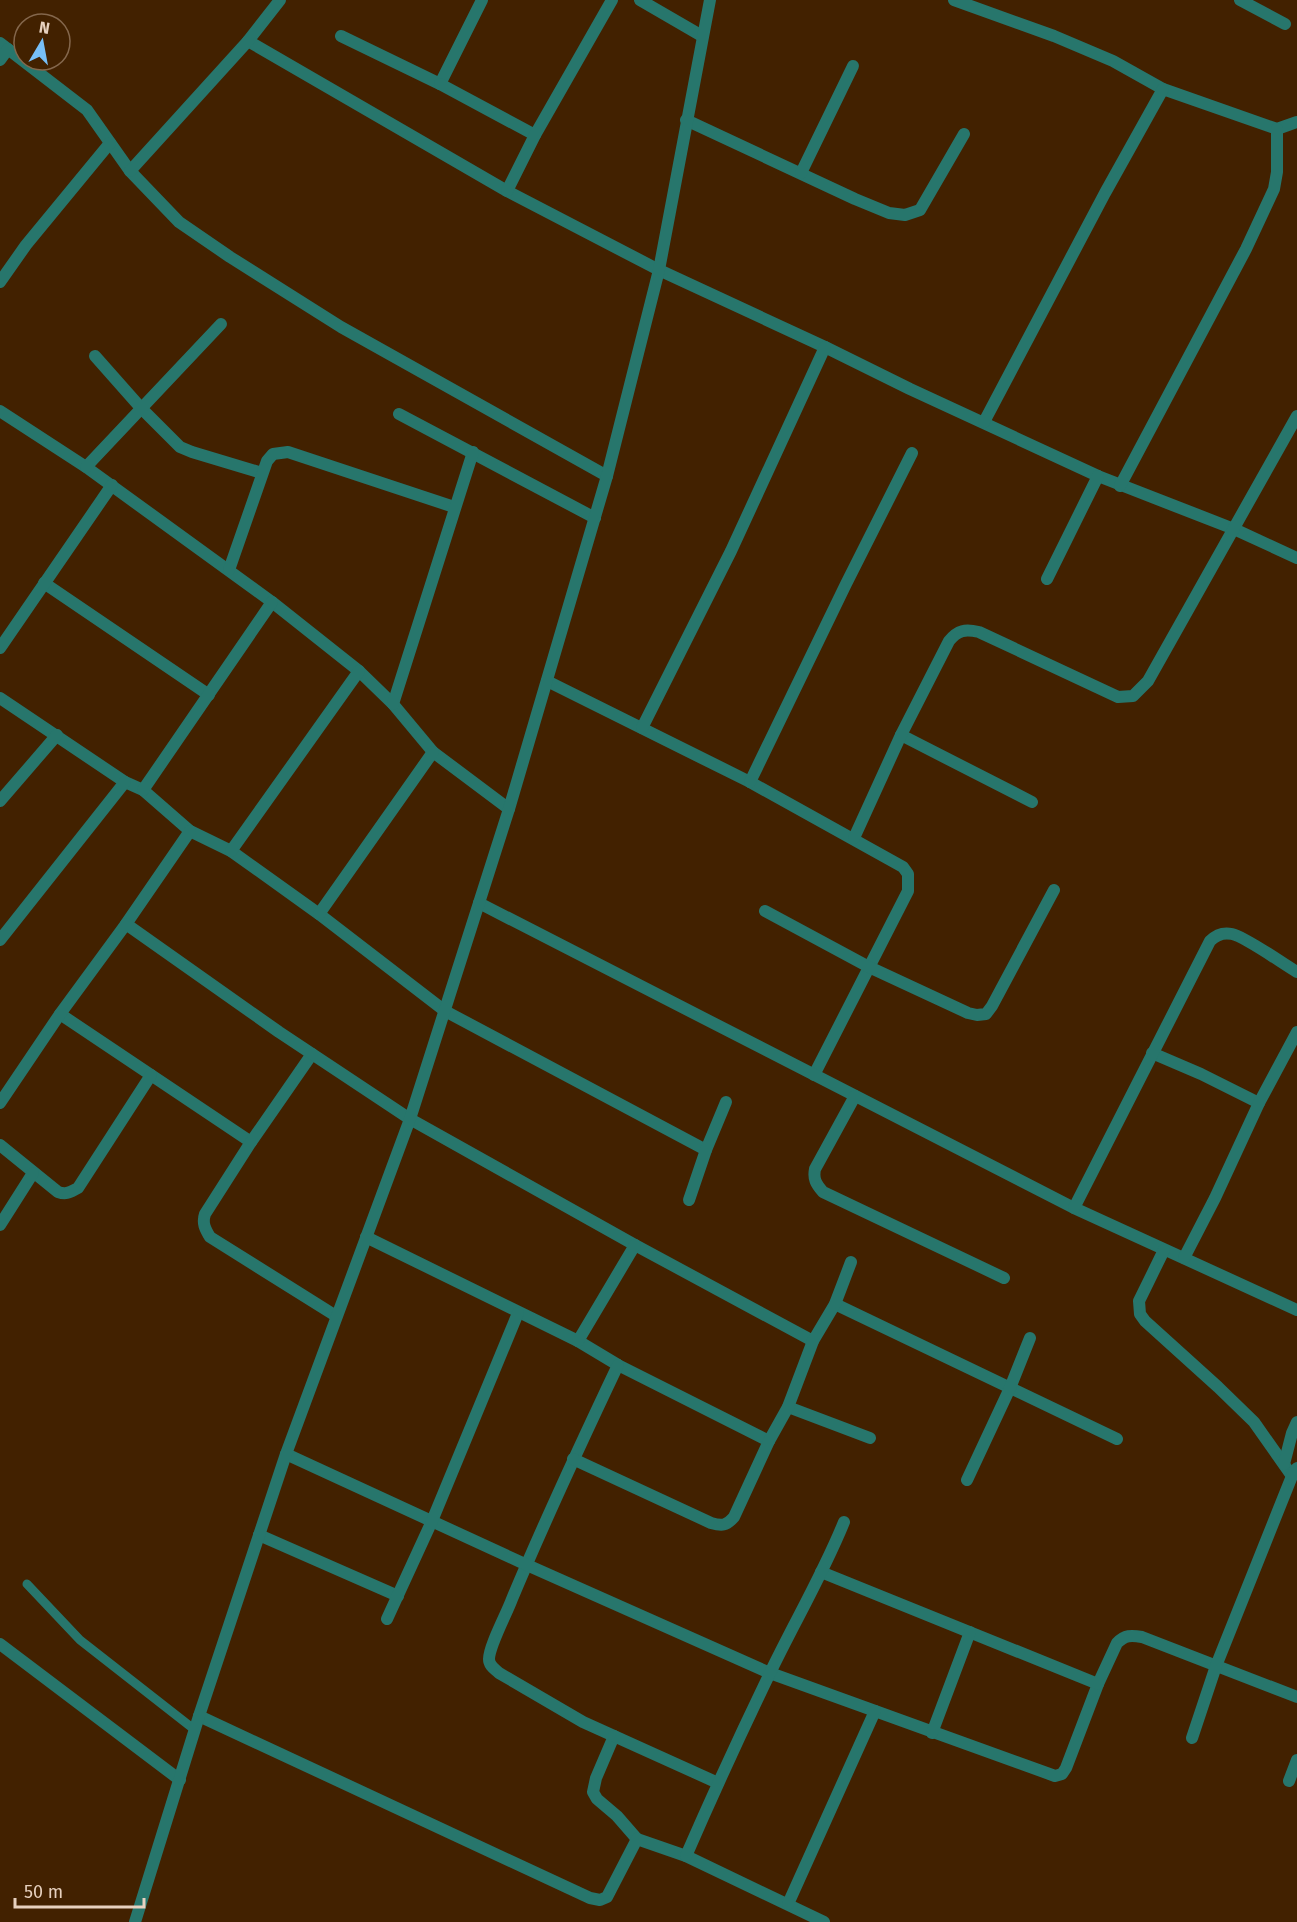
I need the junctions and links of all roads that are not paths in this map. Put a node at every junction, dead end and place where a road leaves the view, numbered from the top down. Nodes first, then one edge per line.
1 (280, 0) edge
2 (482, 0) edge
3 (612, 0) edge
4 (640, 0) edge
5 (710, 0) edge
6 (954, 0) edge
7 (1240, 0) edge
8 (1285, 24) dead end
9 (341, 36) dead end
10 (702, 36) junction
11 (248, 41) junction
12 (4, 46) edge
13 (0, 60) edge
14 (853, 66) dead end
15 (440, 84) junction
16 (1163, 89) junction
17 (686, 120) junction
18 (1297, 122) edge
19 (1277, 129) junction
20 (964, 134) dead end
21 (535, 135) junction
22 (110, 143) junction
23 (130, 171) junction
24 (801, 173) junction
25 (507, 191) junction
26 (659, 270) junction
27 (0, 282) edge
28 (221, 324) dead end
29 (825, 347) junction
30 (95, 357) dead end
31 (141, 408) junction
32 (0, 411) edge
33 (399, 414) dead end
34 (1297, 416) edge
35 (984, 422) junction
36 (472, 452) junction
37 (912, 453) dead end
38 (86, 466) junction
39 (262, 473) junction
40 (607, 476) junction
41 (1098, 476) junction
42 (112, 485) junction
43 (1120, 486) junction
44 (454, 507) junction
45 (595, 518) junction
46 (1234, 529) junction
47 (1297, 558) edge
48 (229, 570) junction
49 (1047, 579) dead end
50 (44, 584) junction
51 (272, 602) junction
52 (0, 648) edge
53 (358, 671) junction
54 (547, 681) junction
55 (209, 695) junction
56 (0, 698) edge
57 (393, 704) junction
58 (642, 728) junction
59 (57, 735) junction
60 (901, 735) junction
61 (432, 752) junction
62 (125, 782) junction
63 (750, 782) junction
64 (144, 790) junction
65 (0, 801) edge
66 (1032, 802) dead end
67 (509, 809) junction
68 (190, 831) junction
69 (854, 838) junction
70 (231, 851) junction
71 (1054, 890) dead end
72 (479, 903) junction
73 (765, 911) dead end
74 (319, 914) junction
75 (126, 924) junction
76 (0, 940) edge
77 (869, 967) junction
78 (1297, 972) edge
79 (445, 1011) junction
80 (60, 1014) junction
81 (1297, 1032) edge
82 (1152, 1053) junction
83 (312, 1054) junction
84 (151, 1075) junction
85 (814, 1075) junction
86 (855, 1096) junction
87 (726, 1102) dead end
88 (0, 1103) edge
89 (1259, 1103) junction
90 (410, 1119) junction
91 (251, 1142) junction
92 (0, 1145) edge
93 (706, 1150) junction
94 (33, 1173) junction
95 (689, 1200) dead end
96 (1074, 1208) junction
97 (0, 1225) edge
98 (366, 1237) junction
99 (635, 1245) junction
100 (1164, 1250) junction
101 (1184, 1258) junction
102 (851, 1262) dead end
103 (1004, 1278) dead end
104 (835, 1304) junction
105 (1297, 1310) edge
106 (518, 1313) junction
107 (336, 1316) junction
108 (1030, 1338) dead end
109 (578, 1341) junction
110 (813, 1341) junction
111 (618, 1365) junction
112 (1010, 1388) junction
113 (788, 1407) junction
114 (1297, 1422) edge
115 (870, 1438) dead end
116 (1117, 1439) dead end
117 (769, 1441) junction
118 (286, 1454) junction
119 (573, 1459) junction
120 (1284, 1464) junction
121 (1294, 1472) edge
122 (967, 1480) dead end
123 (432, 1521) junction
124 (844, 1522) dead end
125 (259, 1535) junction
126 (527, 1565) junction
127 (821, 1572) junction
128 (27, 1584) dead end
129 (398, 1596) junction
130 (387, 1619) dead end
131 (970, 1632) junction
132 (0, 1644) edge
133 (1216, 1666) junction
134 (770, 1673) junction
135 (1098, 1684) junction
136 (1297, 1697) edge
137 (875, 1711) junction
138 (199, 1716) junction
139 (195, 1730) junction
140 (932, 1733) junction
141 (614, 1736) junction
142 (1192, 1738) dead end
143 (1297, 1760) edge
144 (180, 1780) junction
145 (1289, 1781) dead end
146 (718, 1782) junction
147 (637, 1839) junction
148 (686, 1856) junction
149 (788, 1904) junction
150 (135, 1922) edge
151 (824, 1922) edge

1 - 11 street
2 - 15 street
3 - 21 street
4 - 10 street
5 - 10 street
6 - 16 street
7 - 8 street
9 - 15 street
10 - 17 street
11 - 23 street
11 - 25 street
12 - 13 street
12 - 22 street
14 - 24 street
15 - 21 street
16 - 19 street
16 - 35 street
17 - 24 street
17 - 26 street
18 - 19 street
19 - 43 street
20 - 24 street
21 - 25 street
22 - 23 street
22 - 27 street
23 - 40 street
25 - 26 street
26 - 29 street
26 - 40 street
28 - 31 street
29 - 35 street
29 - 58 street
30 - 31 street
31 - 38 street
31 - 39 street
32 - 38 street
33 - 36 street
34 - 46 street
35 - 41 street
36 - 44 street
36 - 45 street
37 - 63 street
38 - 42 street
39 - 44 street
39 - 48 street
40 - 45 street
41 - 43 street
41 - 49 street
42 - 48 street
42 - 50 street
43 - 46 street
44 - 57 street
45 - 54 street
46 - 47 street
46 - 60 street
48 - 51 street
50 - 52 street
50 - 55 street
51 - 53 street
51 - 55 street
53 - 57 street
53 - 70 street
54 - 58 street
54 - 67 street
55 - 64 street
56 - 59 street
57 - 61 street
58 - 63 street
59 - 62 street
59 - 65 street
60 - 66 street
60 - 69 street
61 - 67 street
61 - 74 street
62 - 64 street
62 - 76 street
63 - 69 street
64 - 68 street
67 - 72 street
68 - 70 street
68 - 75 street
69 - 77 street
70 - 74 street
71 - 77 street
72 - 79 street
72 - 85 street
73 - 77 street
74 - 79 street
75 - 80 street
75 - 83 street
77 - 85 street
78 - 82 street
79 - 90 street
79 - 93 street
80 - 84 street
80 - 88 street
81 - 89 street
82 - 89 street
82 - 96 street
83 - 90 street
83 - 91 street
84 - 91 street
84 - 94 street
85 - 86 street
86 - 96 street
86 - 103 street
87 - 93 street
89 - 101 street
90 - 98 street
90 - 99 street
91 - 107 street
92 - 94 street
93 - 95 street
94 - 97 street
96 - 100 street
98 - 106 street
98 - 107 street
99 - 109 street
99 - 110 street
100 - 101 street
100 - 120 street
101 - 105 street
102 - 104 street
104 - 110 street
104 - 112 street
106 - 109 street
106 - 123 street
107 - 118 street
108 - 112 street
109 - 111 street
110 - 113 street
111 - 117 street
111 - 119 street
112 - 116 street
112 - 122 street
113 - 115 street
113 - 117 street
114 - 120 street
117 - 119 street
118 - 123 street
118 - 125 street
119 - 126 street
120 - 121 street
121 - 133 street
123 - 126 street
123 - 129 street
124 - 127 street
125 - 129 street
125 - 138 street
126 - 134 street
126 - 141 street
127 - 131 street
127 - 134 street
128 - 139 lane
129 - 130 street
131 - 135 street
131 - 140 street
132 - 144 street
133 - 135 street
133 - 136 street
133 - 142 street
134 - 137 street
134 - 146 street
135 - 140 street
137 - 140 street
137 - 149 street
138 - 139 street
138 - 147 street
139 - 144 street
141 - 146 street
141 - 147 street
143 - 145 street
144 - 150 street
146 - 148 street
147 - 148 street
148 - 149 street
149 - 151 street

